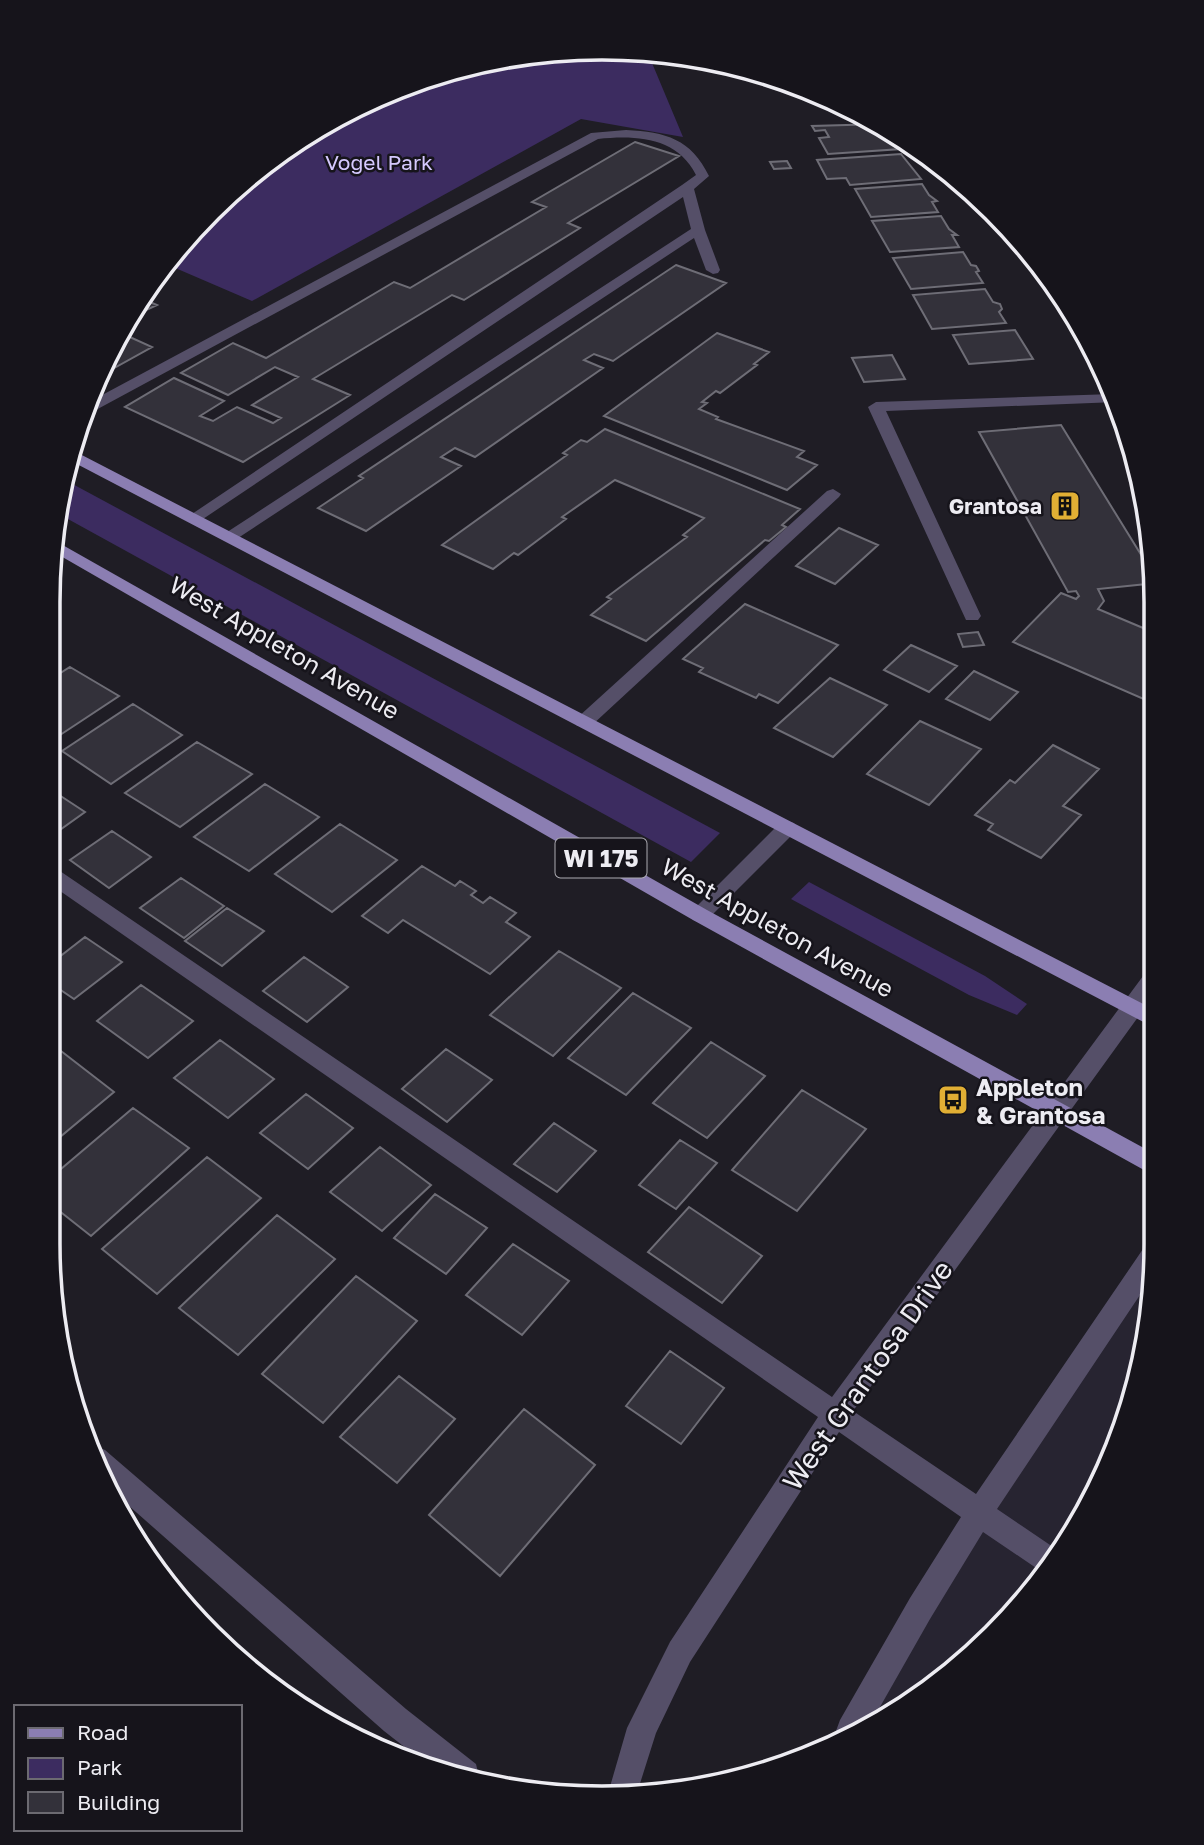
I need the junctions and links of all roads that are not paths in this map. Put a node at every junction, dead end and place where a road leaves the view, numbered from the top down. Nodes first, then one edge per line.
1 (687, 188) junction
2 (698, 230) junction
3 (713, 270) dead end
4 (1105, 398) edge
5 (97, 404) edge
6 (79, 459) edge
7 (833, 494) dead end
8 (194, 518) junction
9 (229, 536) junction
10 (62, 550) edge
11 (972, 616) dead end
12 (584, 722) junction
13 (787, 828) junction
14 (60, 881) edge
15 (700, 915) junction
16 (1144, 991) edge
17 (1131, 1007) junction
18 (1144, 1014) edge
19 (1056, 1111) junction
20 (1144, 1160) edge
21 (1143, 1270) edge
22 (835, 1414) junction
23 (110, 1472) edge
24 (978, 1512) junction
25 (1043, 1557) edge
26 (855, 1723) edge
27 (451, 1764) edge
28 (624, 1785) edge

1 - 2 street
1 - 5 street
1 - 8 street
2 - 3 street
2 - 9 street
4 - 11 street
6 - 8 main road
7 - 12 street
8 - 9 main road
9 - 12 main road
10 - 15 main road, West Appleton Avenue / WI 175
12 - 13 main road
13 - 15 street
13 - 17 main road
14 - 22 street
15 - 19 main road, West Appleton Avenue / WI 175
16 - 17 street, West Grantosa Drive
17 - 18 main road
17 - 19 street, West Grantosa Drive
19 - 20 main road, West Appleton Avenue / WI 175
19 - 22 street, West Grantosa Drive
21 - 24 street
22 - 24 street
22 - 28 street, West Grantosa Drive
23 - 27 street
24 - 25 street
24 - 26 street

